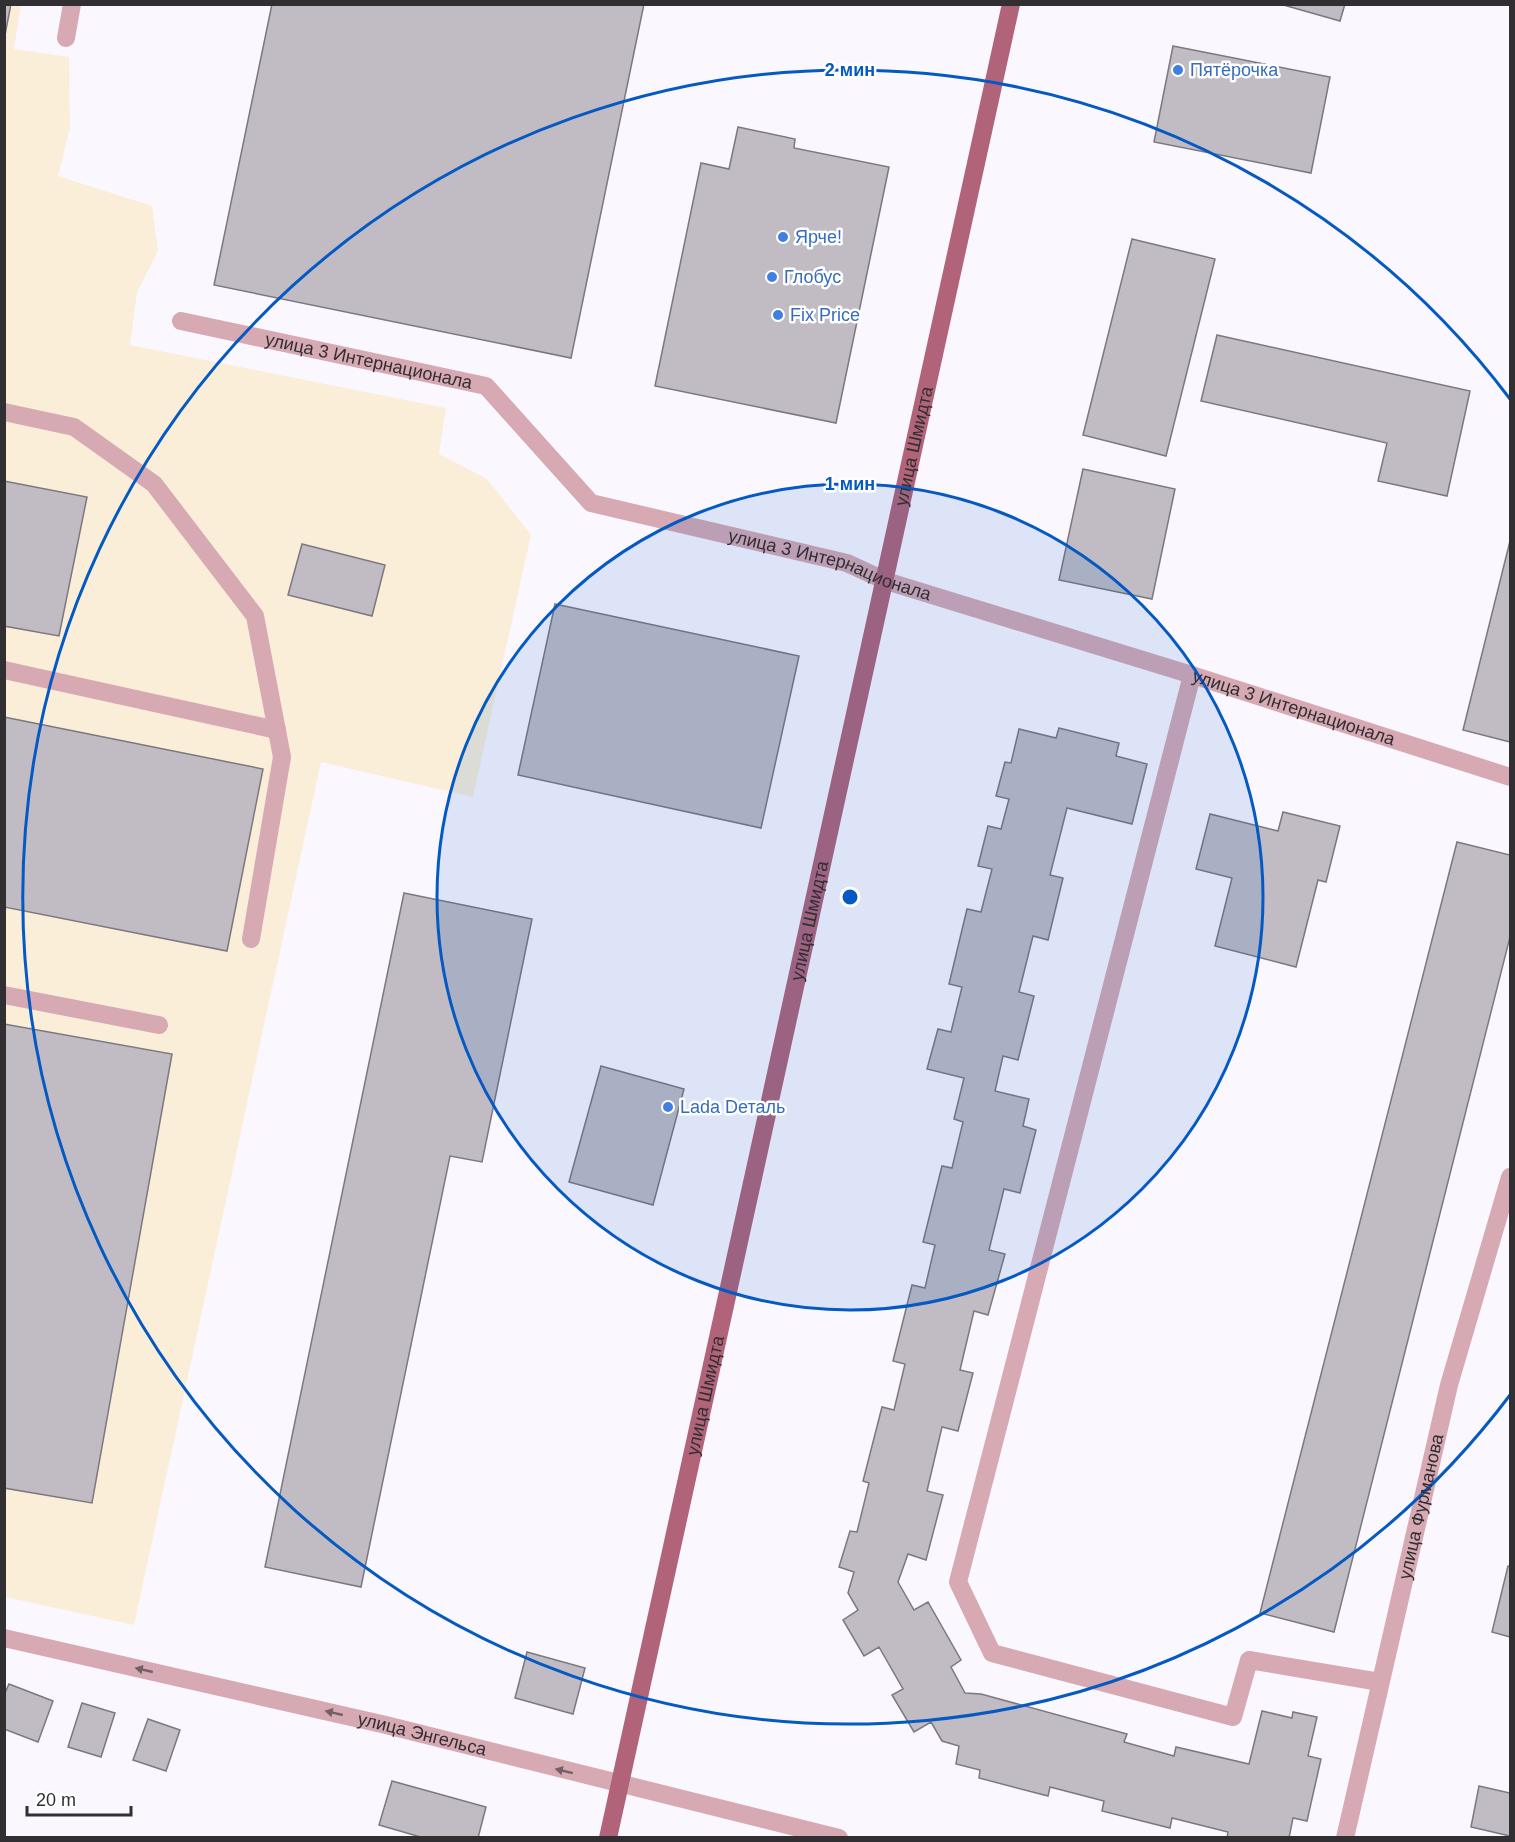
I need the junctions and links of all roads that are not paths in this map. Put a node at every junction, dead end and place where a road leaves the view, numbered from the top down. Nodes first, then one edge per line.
1 (72, 4) edge
2 (1011, 4) edge
3 (66, 38) dead end
4 (181, 321) dead end
5 (4, 412) edge
6 (886, 581) junction
7 (4, 670) edge
8 (1192, 675) junction
9 (277, 730) junction
10 (1510, 777) edge
11 (251, 939) dead end
12 (4, 995) edge
13 (159, 1024) dead end
14 (1510, 1177) edge
15 (4, 1638) edge
16 (1380, 1682) junction
17 (621, 1785) junction
18 (608, 1838) edge
19 (839, 1838) edge
20 (1345, 1838) edge

1 - 3 street
2 - 6 main road, улица Шмидта
4 - 6 street, улица 3 Интернационала
5 - 9 street
6 - 8 street, улица 3 Интернационала
6 - 17 main road, улица Шмидта
7 - 9 street
8 - 10 street, улица 3 Интернационала
8 - 16 street
9 - 11 street
12 - 13 street
14 - 16 street, улица Фурманова
17 -> 15 street, улица Энгельса
16 - 20 street, улица Фурманова
17 - 18 main road, улица Шмидта
17 - 19 street, улица Энгельса

